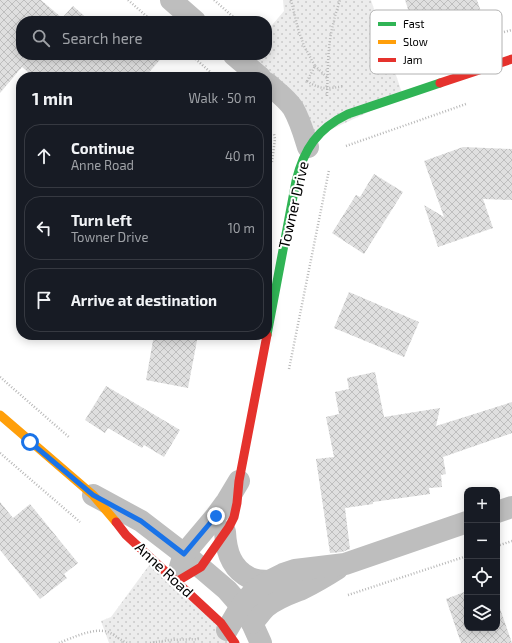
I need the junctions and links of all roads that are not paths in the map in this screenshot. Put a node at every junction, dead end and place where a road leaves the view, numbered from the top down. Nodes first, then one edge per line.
1 (171, 0) edge
2 (189, 16) edge
3 (512, 59) edge
4 (240, 60) edge
5 (502, 62) edge
6 (254, 72) edge
7 (467, 74) edge
8 (272, 88) edge
9 (308, 147) junction
10 (272, 309) edge
11 (266, 340) edge
12 (0, 415) edge
13 (239, 481) junction
14 (93, 495) junction
15 (512, 507) edge
16 (500, 511) edge
17 (464, 523) edge
18 (226, 532) junction
19 (184, 554) junction
20 (345, 564) junction
21 (201, 567) junction
22 (269, 581) junction
23 (176, 582) junction
24 (246, 615) junction
25 (231, 637) edge
26 (261, 643) edge

1 - 2 street
3 - 5 street
4 - 6 street
7 - 9 street
8 - 9 street
9 - 10 street, Towner Drive
11 - 13 street, Towner Drive
12 - 14 street, Anne Road
13 - 18 street, Towner Drive
13 - 19 street, Towner Drive
14 - 19 street, Anne Road
14 - 23 street, Anne Road
15 - 16 street
17 - 20 street
18 - 21 street, Towner Drive
18 - 22 street
19 - 21 street, Anne Road
19 - 23 street
20 - 22 street
20 - 24 street
21 - 23 street
21 - 24 street, Anne Road
22 - 24 street
23 - 25 street, Anne Road
24 - 25 street
24 - 26 street, Anne Road

